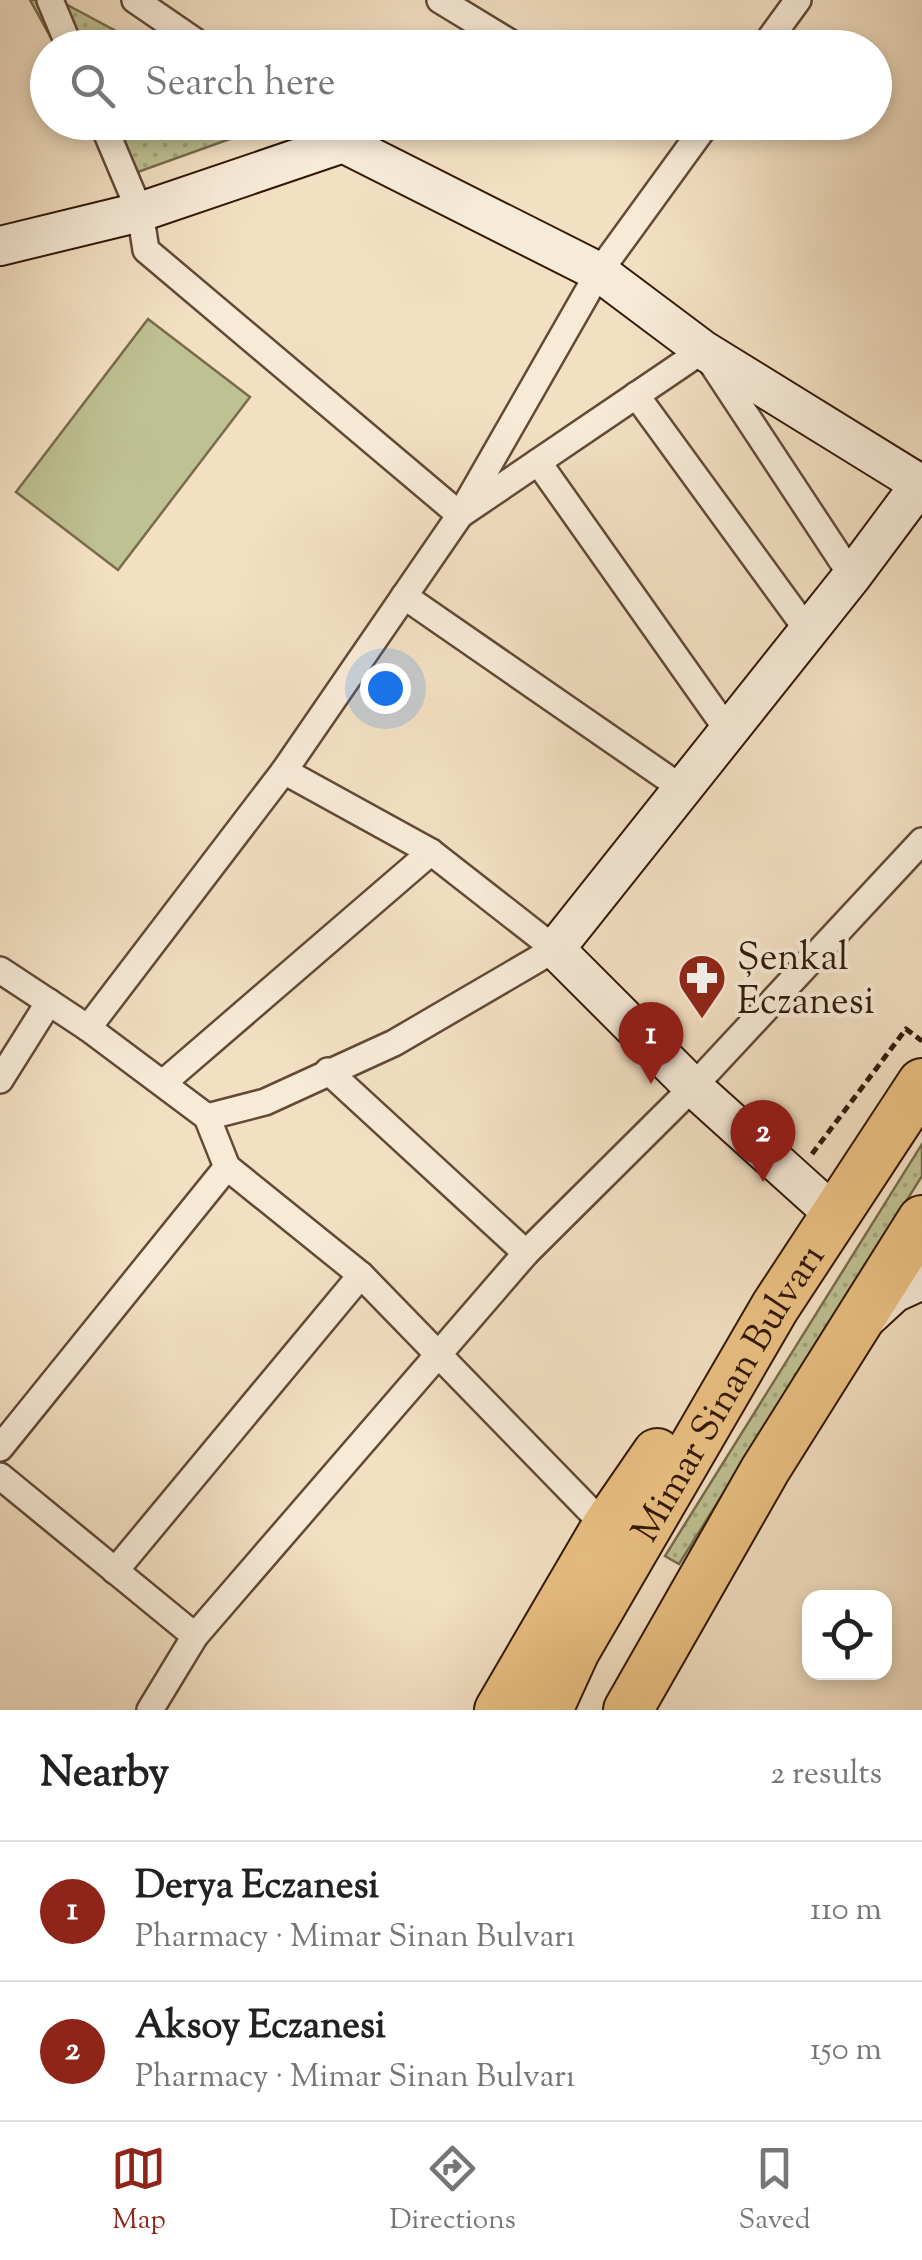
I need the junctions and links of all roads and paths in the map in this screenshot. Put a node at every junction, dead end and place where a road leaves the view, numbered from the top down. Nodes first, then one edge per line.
1 (50, 0) edge
2 (135, 0) edge
3 (440, 0) edge
4 (798, 0) edge
5 (62, 30) edge
6 (178, 30) edge
7 (490, 30) edge
8 (776, 30) edge
9 (110, 140) edge
10 (310, 140) edge
11 (344, 140) edge
12 (695, 140) edge
13 (140, 212) junction
14 (0, 246) edge
15 (599, 272) junction
16 (703, 350) junction
17 (636, 395) junction
18 (538, 462) junction
19 (921, 483) edge
20 (460, 515) junction
21 (852, 576) junction
22 (404, 596) junction
23 (808, 632) junction
24 (728, 732) junction
25 (284, 771) junction
26 (682, 789) junction
27 (922, 841) edge
28 (432, 852) junction
29 (555, 949) junction
30 (0, 970) edge
31 (48, 1002) junction
32 (88, 1028) junction
33 (922, 1041) edge
34 (328, 1071) junction
35 (0, 1080) edge
36 (922, 1082) edge
37 (163, 1083) junction
38 (693, 1087) junction
39 (207, 1117) junction
40 (227, 1167) junction
41 (794, 1179) junction
42 (835, 1215) junction
43 (922, 1220) edge
44 (526, 1253) junction
45 (360, 1275) junction
46 (922, 1280) edge
47 (775, 1306) junction
48 (848, 1335) junction
49 (438, 1356) junction
50 (0, 1448) edge
51 (765, 1470) junction
52 (0, 1476) edge
53 (606, 1527) junction
54 (116, 1571) junction
55 (195, 1636) junction
56 (150, 1710) edge
57 (499, 1710) edge
58 (548, 1710) edge
59 (628, 1710) edge
60 (660, 1710) edge

1 - 5 street
2 - 6 street
3 - 7 street
4 - 8 street
9 - 13 street
10 - 13 street
11 - 15 street
12 - 15 street
13 - 14 street
13 - 20 street
15 - 16 street
15 - 20 street
16 - 17 street
16 - 19 street
16 - 21 street
17 - 18 street
17 - 23 street
18 - 20 street
18 - 24 street
19 - 21 street
20 - 22 street
21 - 23 street
22 - 25 street
22 - 26 street
23 - 24 street
24 - 26 street
25 - 28 street
25 - 32 street
26 - 29 street
27 - 38 street
28 - 29 street
28 - 37 street
29 - 34 street
29 - 38 street
30 - 31 street
31 - 32 street
31 - 35 street
32 - 37 street
33 - 41 path
34 - 39 street
34 - 44 street
36 - 42 highway, Mimar Sinan Bulvarı
37 - 39 street
38 - 41 street
38 - 44 street
39 - 40 street
40 - 45 street
40 - 50 street
41 - 42 street
42 - 47 highway, Mimar Sinan Bulvarı
43 - 48 highway, Mimar Sinan Bulvarı
44 - 49 street
45 - 49 street
45 - 54 street
46 - 48 street
47 - 53 highway
47 - 58 highway, Mimar Sinan Bulvarı
48 - 51 highway, Mimar Sinan Bulvarı
49 - 53 street
49 - 55 street
51 - 59 highway, Mimar Sinan Bulvarı
51 - 60 highway
52 - 54 street
53 - 57 highway
54 - 55 street
55 - 56 street

